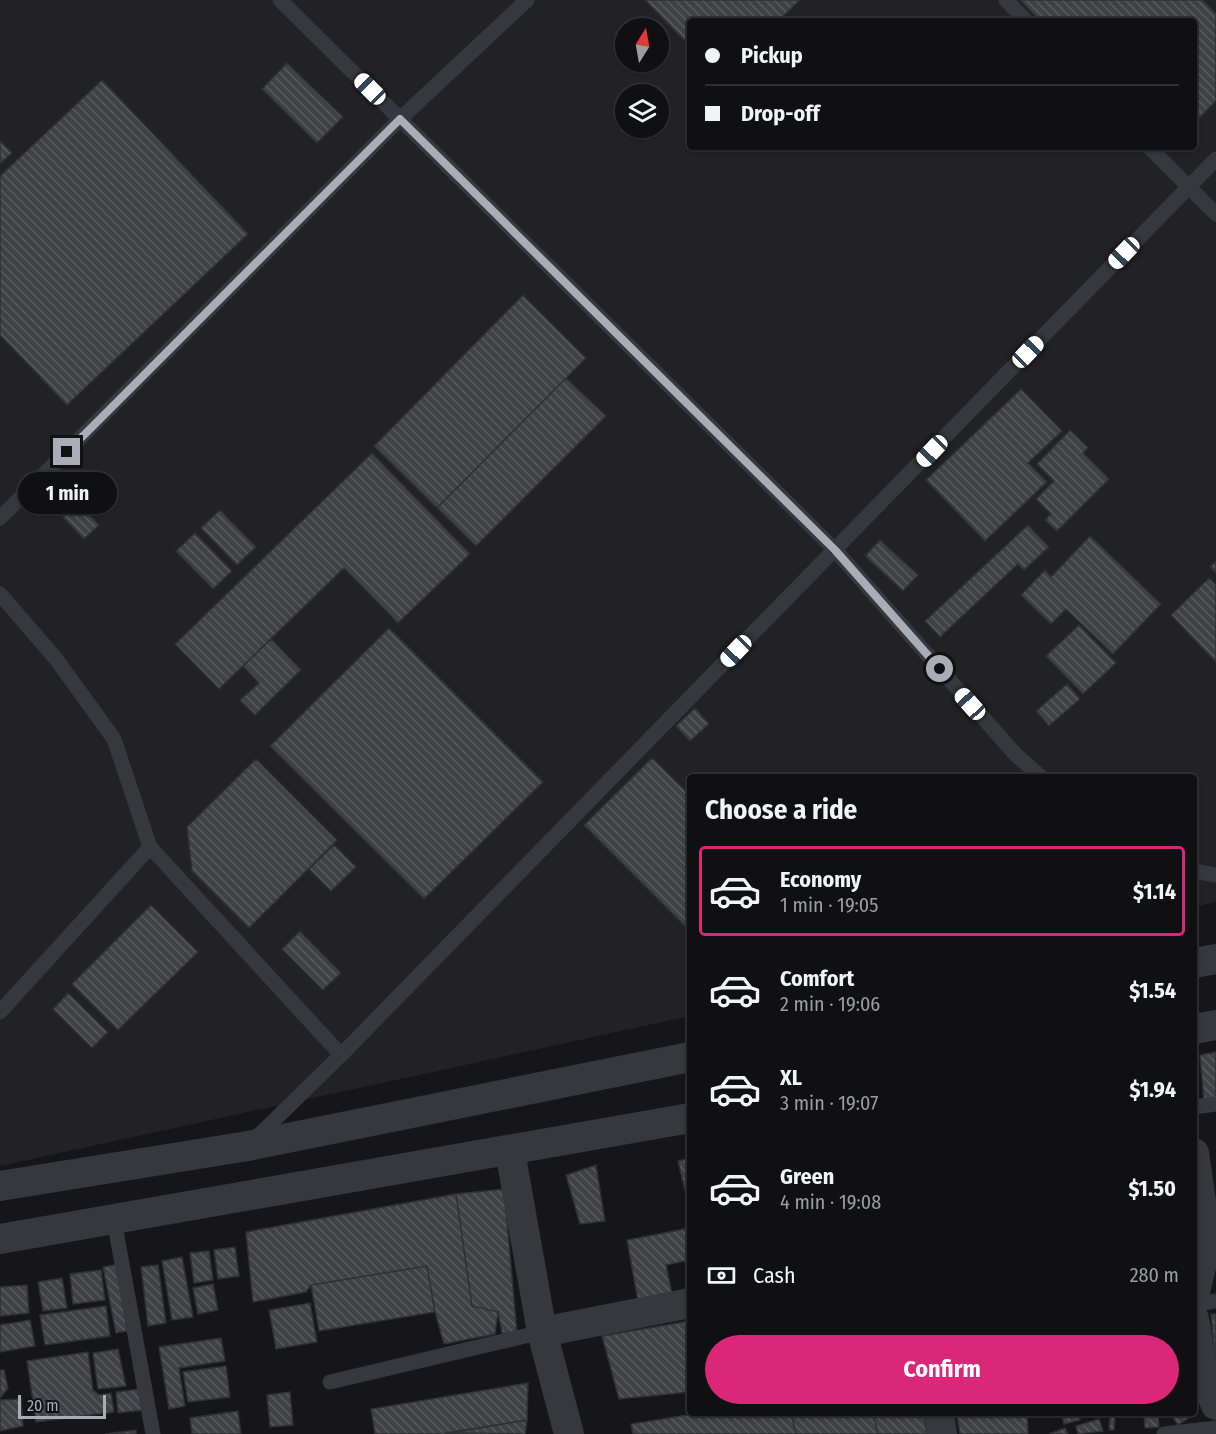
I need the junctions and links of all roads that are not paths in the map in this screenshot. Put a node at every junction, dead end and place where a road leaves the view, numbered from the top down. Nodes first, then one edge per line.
1 (280, 0) edge
2 (527, 0) edge
3 (1006, 0) edge
4 (1023, 18) edge
5 (400, 119) junction
6 (1152, 150) edge
7 (1216, 159) edge
8 (1189, 187) junction
9 (1216, 214) edge
10 (0, 518) edge
11 (835, 550) junction
12 (0, 594) edge
13 (1038, 774) edge
14 (150, 847) junction
15 (1197, 872) edge
16 (1216, 875) edge
17 (1216, 959) edge
18 (1197, 962) edge
19 (0, 1012) edge
20 (1216, 1025) edge
21 (1197, 1028) edge
22 (341, 1055) junction
23 (687, 1058) edge
24 (1216, 1104) edge
25 (1197, 1107) edge
26 (687, 1119) edge
27 (248, 1146) junction
28 (510, 1151) junction
29 (1201, 1173) edge
30 (0, 1186) edge
31 (114, 1220) junction
32 (0, 1239) edge
33 (1206, 1242) edge
34 (1197, 1282) edge
35 (1216, 1301) edge
36 (687, 1304) edge
37 (1197, 1304) edge
38 (542, 1332) junction
39 (1197, 1334) edge
40 (1204, 1372) edge
41 (330, 1382) dead end
42 (1216, 1406) edge
43 (939, 1416) edge
44 (1216, 1428) edge
45 (153, 1434) edge
46 (569, 1434) edge
47 (942, 1434) edge
48 (1164, 1434) edge

1 - 5 lane
2 - 5 lane
3 - 4 lane
5 - 10 lane
5 - 11 lane
6 - 8 lane
7 - 8 lane
8 - 9 lane
8 - 11 lane
11 - 13 lane
11 - 22 lane
12 - 14 lane
14 - 19 lane
14 - 22 lane
15 - 16 lane
17 - 18 street
20 - 21 street
22 - 27 lane
23 - 27 street
24 - 25 lane
26 - 28 street
27 - 30 street
28 - 31 street
28 - 38 street
29 - 33 street
31 - 32 street
31 - 45 lane
33 - 34 street
35 - 37 lane
36 - 38 street
38 - 41 lane
38 - 46 street
39 - 40 street
40 - 42 street
43 - 47 street
44 - 48 lane

